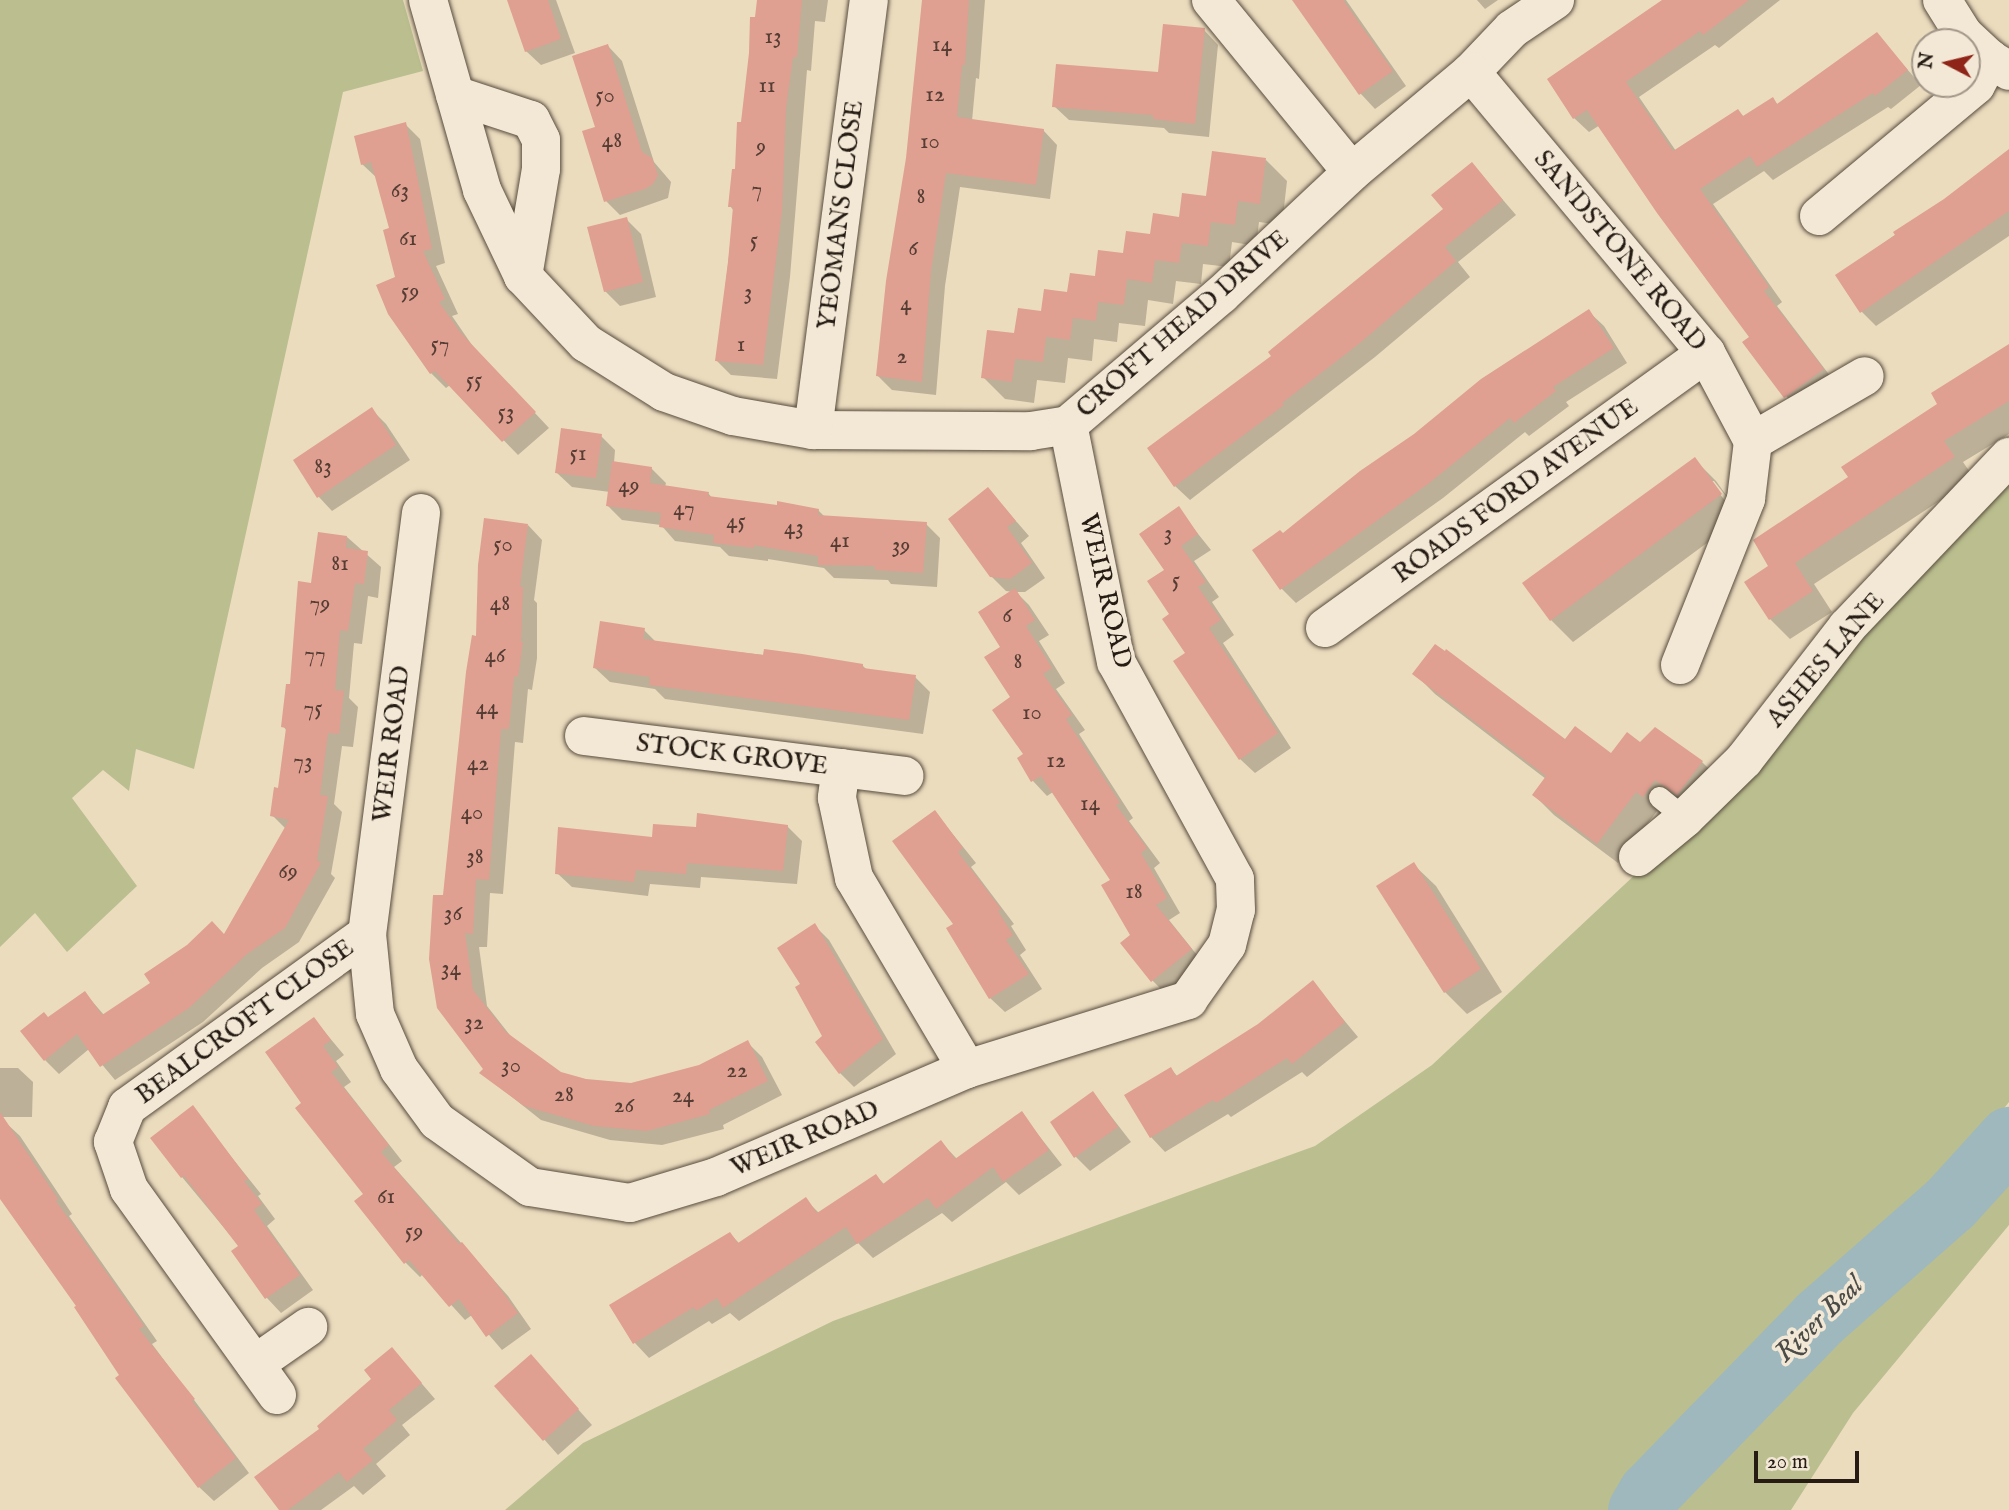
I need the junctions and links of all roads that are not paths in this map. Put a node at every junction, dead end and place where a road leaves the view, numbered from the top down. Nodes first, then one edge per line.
1 (428, 0) edge
2 (869, 0) edge
3 (1211, 0) edge
4 (1555, 0) edge
5 (1942, 0) edge
6 (1999, 65) edge
7 (1471, 72) junction
8 (456, 95) junction
9 (1352, 172) junction
10 (1819, 216) dead end
11 (523, 276) junction
12 (1706, 353) junction
13 (1865, 376) dead end
14 (1068, 425) junction
15 (813, 430) junction
16 (1753, 442) junction
17 (2009, 457) edge
18 (421, 513) dead end
19 (1325, 628) dead end
20 (1680, 665) dead end
21 (584, 736) dead end
22 (841, 768) junction
23 (905, 776) dead end
24 (1638, 857) dead end
25 (367, 934) junction
26 (967, 1069) junction
27 (308, 1327) dead end
28 (255, 1364) junction
29 (278, 1395) dead end

1 - 8 street, CROFT HEAD DRIVE
2 - 15 street, YEOMANS CLOSE
3 - 9 street
4 - 7 street, CROFT HEAD DRIVE
5 - 6 street
6 - 10 street
7 - 9 street, CROFT HEAD DRIVE
7 - 12 street, SANDSTONE ROAD
8 - 11 street, CROFT HEAD DRIVE
8 - 11 street
9 - 14 street, CROFT HEAD DRIVE
11 - 15 street, CROFT HEAD DRIVE
12 - 16 street, SANDSTONE ROAD
12 - 19 street, ROADS FORD AVENUE
13 - 16 street
14 - 15 street, CROFT HEAD DRIVE
14 - 26 street, WEIR ROAD
16 - 20 street
17 - 24 street, ASHES LANE
18 - 25 street, WEIR ROAD
21 - 22 street, STOCK GROVE
22 - 23 street
22 - 26 street, STOCK GROVE
25 - 26 street, WEIR ROAD
25 - 28 street, BEALCROFT CLOSE
27 - 28 street
28 - 29 street, BEALCROFT CLOSE

